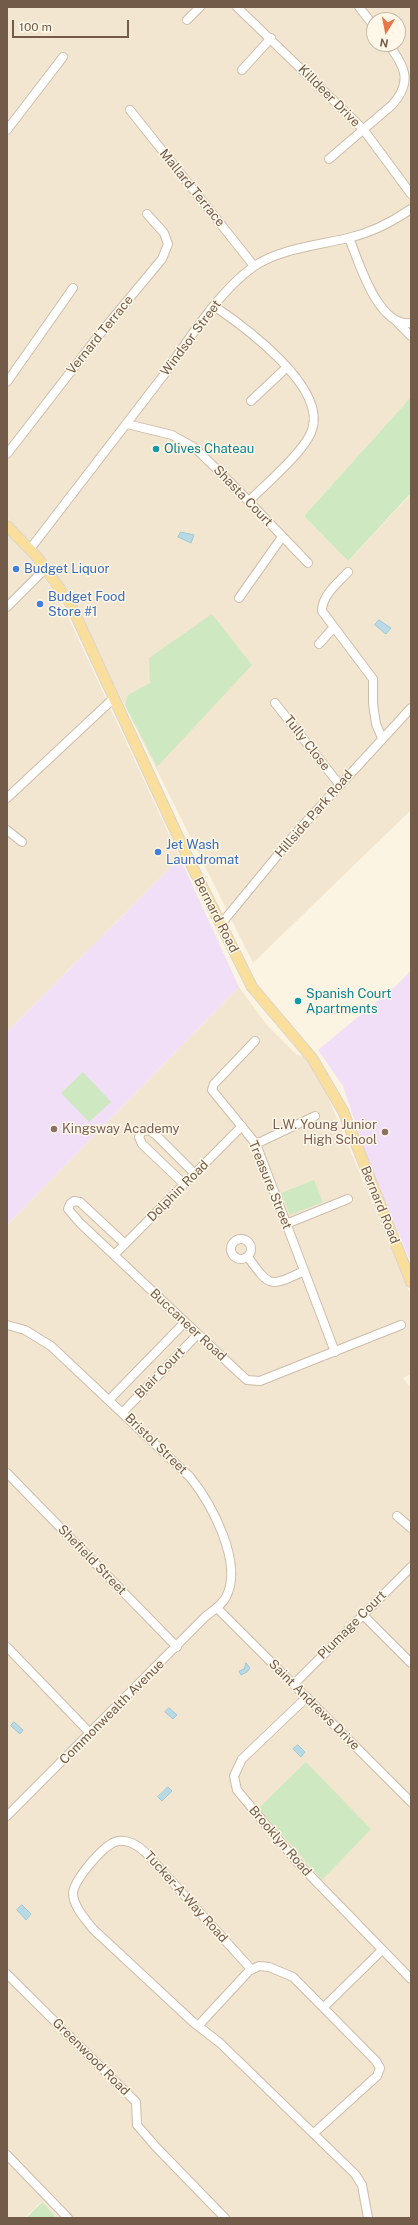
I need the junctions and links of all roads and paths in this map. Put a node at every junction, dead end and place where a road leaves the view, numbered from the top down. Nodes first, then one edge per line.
1 (200, 7) edge
2 (237, 7) edge
3 (359, 7) edge
4 (366, 16) edge
5 (187, 20) dead end
6 (271, 38) junction
7 (394, 52) edge
8 (62, 57) dead end
9 (242, 70) dead end
10 (408, 82) edge
11 (130, 110) dead end
12 (363, 129) junction
13 (7, 130) edge
14 (329, 159) dead end
15 (411, 194) edge
16 (411, 209) edge
17 (147, 214) dead end
18 (349, 238) junction
19 (254, 266) junction
20 (73, 288) dead end
21 (214, 306) junction
22 (395, 320) junction
23 (411, 323) edge
24 (411, 336) edge
25 (286, 368) junction
26 (7, 382) edge
27 (251, 401) dead end
28 (126, 424) junction
29 (7, 454) edge
30 (249, 501) junction
31 (7, 526) edge
32 (282, 537) junction
33 (30, 549) junction
34 (308, 563) dead end
35 (46, 568) junction
36 (348, 572) dead end
37 (239, 598) dead end
38 (7, 607) edge
39 (334, 627) junction
40 (319, 644) dead end
41 (114, 698) junction
42 (275, 703) dead end
43 (411, 708) edge
44 (382, 738) junction
45 (339, 784) junction
46 (7, 798) edge
47 (7, 830) edge
48 (22, 842) dead end
49 (221, 924) junction
50 (256, 1041) dead end
51 (316, 1116) dead end
52 (242, 1126) junction
53 (256, 1144) junction
54 (195, 1174) junction
55 (184, 1184) junction
56 (348, 1199) dead end
57 (286, 1224) junction
58 (125, 1244) junction
59 (114, 1255) junction
60 (248, 1256) dead end
61 (304, 1271) junction
62 (411, 1282) edge
63 (185, 1322) junction
64 (401, 1325) dead end
65 (7, 1326) edge
66 (198, 1334) junction
67 (335, 1352) junction
68 (110, 1399) junction
69 (123, 1412) junction
70 (7, 1473) edge
71 (397, 1516) dead end
72 (411, 1528) edge
73 (411, 1567) edge
74 (217, 1608) junction
75 (363, 1615) junction
76 (7, 1647) edge
77 (177, 1647) junction
78 (411, 1663) edge
79 (294, 1684) junction
80 (306, 1697) junction
81 (90, 1733) junction
82 (411, 1802) edge
83 (9, 1811) edge
84 (382, 1950) junction
85 (251, 1969) junction
86 (7, 1974) edge
87 (411, 1980) edge
88 (324, 2007) junction
89 (198, 2026) junction
90 (314, 2133) junction
91 (7, 2155) edge
92 (68, 2218) edge
93 (225, 2218) edge
94 (368, 2218) edge

1 - 5 street
2 - 6 street, Killdeer Drive
3 - 4 street
6 - 9 street
6 - 12 street, Killdeer Drive
7 - 10 street
8 - 13 street
10 - 12 street
11 - 19 street, Mallard Terrace
12 - 14 street
12 - 15 street, Killdeer Drive
16 - 18 street, Windsor Street
17 - 29 street, Vernard Terrace
18 - 19 street, Windsor Street
18 - 22 street
19 - 21 street, Windsor Street
20 - 26 street
21 - 25 street
21 - 28 street, Windsor Street
22 - 23 street
22 - 24 street
25 - 27 street
25 - 30 street
28 - 30 street, Shasta Court
28 - 33 street, Windsor Street
30 - 32 street, Shasta Court
31 - 33 main road, Bernard Road
32 - 34 street, Shasta Court
32 - 37 street
33 - 35 main road, Bernard Road
35 - 38 street
35 - 41 main road, Bernard Road
36 - 39 street
39 - 40 street
39 - 44 street
41 - 46 street
41 - 49 main road, Bernard Road
42 - 45 street, Tully Close
43 - 44 street, Hillside Park Road
44 - 45 street, Hillside Park Road
45 - 49 street, Hillside Park Road
47 - 48 street
49 - 62 main road, Bernard Road
50 - 52 street, Treasure Street
51 - 53 street
52 - 53 street, Treasure Street
52 - 54 street, Dolphin Road
53 - 57 street, Treasure Street
54 - 55 street, Dolphin Road
54 - 55 street
55 - 58 street, Dolphin Road
56 - 57 street
57 - 61 street, Treasure Street
58 - 59 street, Dolphin Road
58 - 59 street, Buccaneer Road
59 - 63 street, Buccaneer Road
60 - 61 street
61 - 67 street, Treasure Street
63 - 66 street, Buccaneer Road
63 - 68 street, Blair Court
64 - 67 street, Buccaneer Road
65 - 68 street, Bristol Street
66 - 67 street, Buccaneer Road
66 - 69 street, Blair Court
68 - 69 street, Bristol Street
69 - 74 street, Bristol Street
70 - 77 street, Shefield Street
71 - 72 street
73 - 75 street, Plumage Court
74 - 77 street, Commonwealth Avenue
74 - 79 street, Saint Andrews Drive
75 - 78 street
75 - 79 street, Plumage Court
76 - 81 street
77 - 81 street, Commonwealth Avenue
79 - 80 street, Saint Andrews Drive
80 - 82 street, Saint Andrews Drive
80 - 84 street, Brooklyn Road
81 - 83 street, Commonwealth Avenue
84 - 87 street, Brooklyn Road
84 - 88 street
85 - 88 street
85 - 89 street
85 - 89 street, Tucker-A-Way Road
86 - 93 street, Greenwood Road
88 - 90 street
89 - 90 street, Tucker-A-Way Road
90 - 94 street, Tucker-A-Way Road
91 - 92 street

